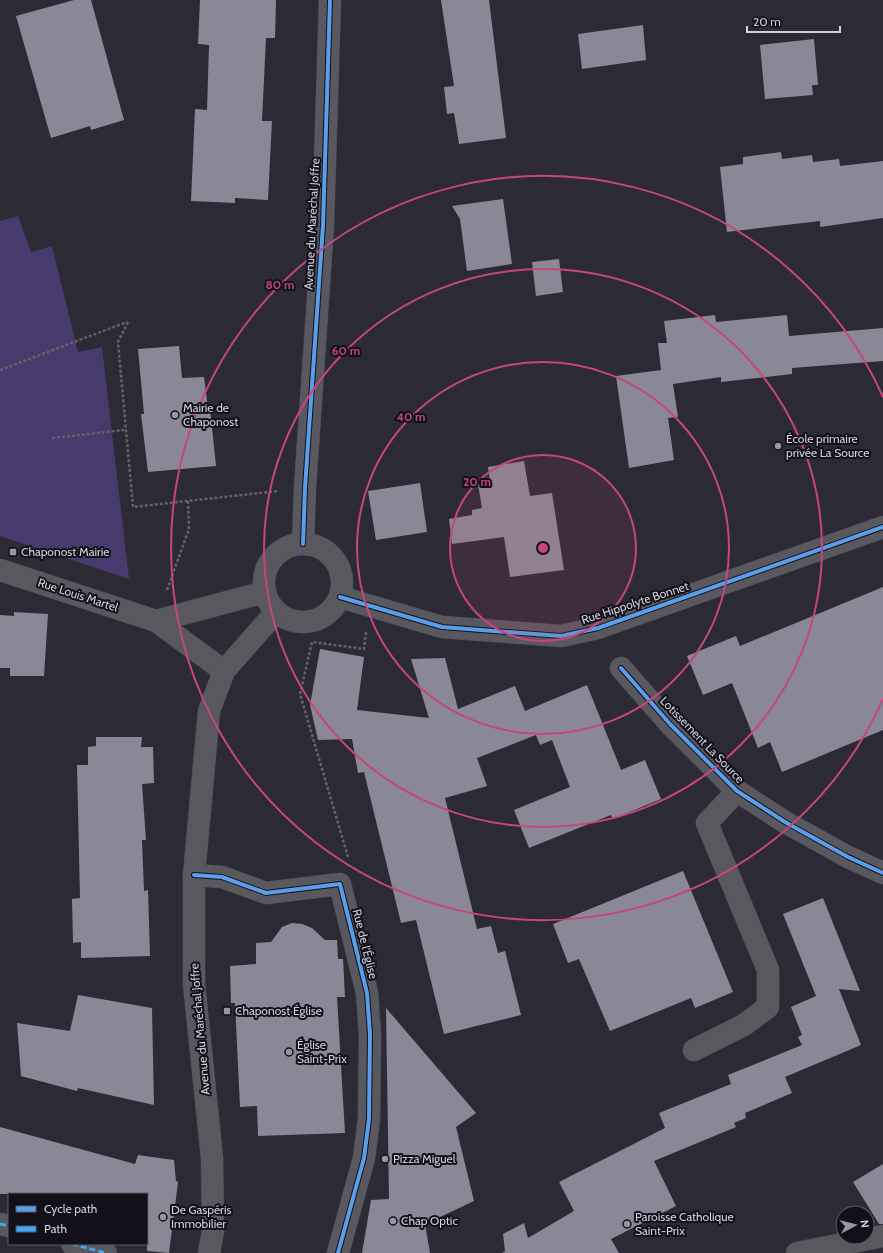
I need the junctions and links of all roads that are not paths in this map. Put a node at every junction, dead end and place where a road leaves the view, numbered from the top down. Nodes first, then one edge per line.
1 (330, 0) edge
2 (883, 528) edge
3 (303, 544) junction
4 (0, 570) edge
5 (265, 592) junction
6 (340, 597) junction
7 (276, 612) junction
8 (156, 620) junction
9 (621, 668) dead end
10 (224, 671) junction
11 (736, 791) junction
12 (883, 873) edge
13 (194, 875) junction
14 (694, 1050) dead end
15 (883, 1236) edge
16 (76, 1245) edge
17 (106, 1253) edge
18 (209, 1253) edge
19 (338, 1253) edge
20 (797, 1253) edge

1 - 3 street, Avenue du Maréchal Joffre
2 - 6 street, Rue Hippolyte Bonnet
3 - 5 street
3 - 6 street
4 - 8 street, Rue Louis Martel
5 - 7 street
5 - 8 street
6 - 7 street
7 - 10 street, Avenue du Maréchal Joffre
8 - 10 street, Rue Louis Martel
9 - 11 street, Lotissement La Source
10 - 13 street, Avenue du Maréchal Joffre
11 - 12 street, Lotissement La Source
11 - 14 street, Lotissement La Source
13 - 18 street, Avenue du Maréchal Joffre
13 - 19 street, Rue de l'Église
15 - 20 street
16 - 17 street

